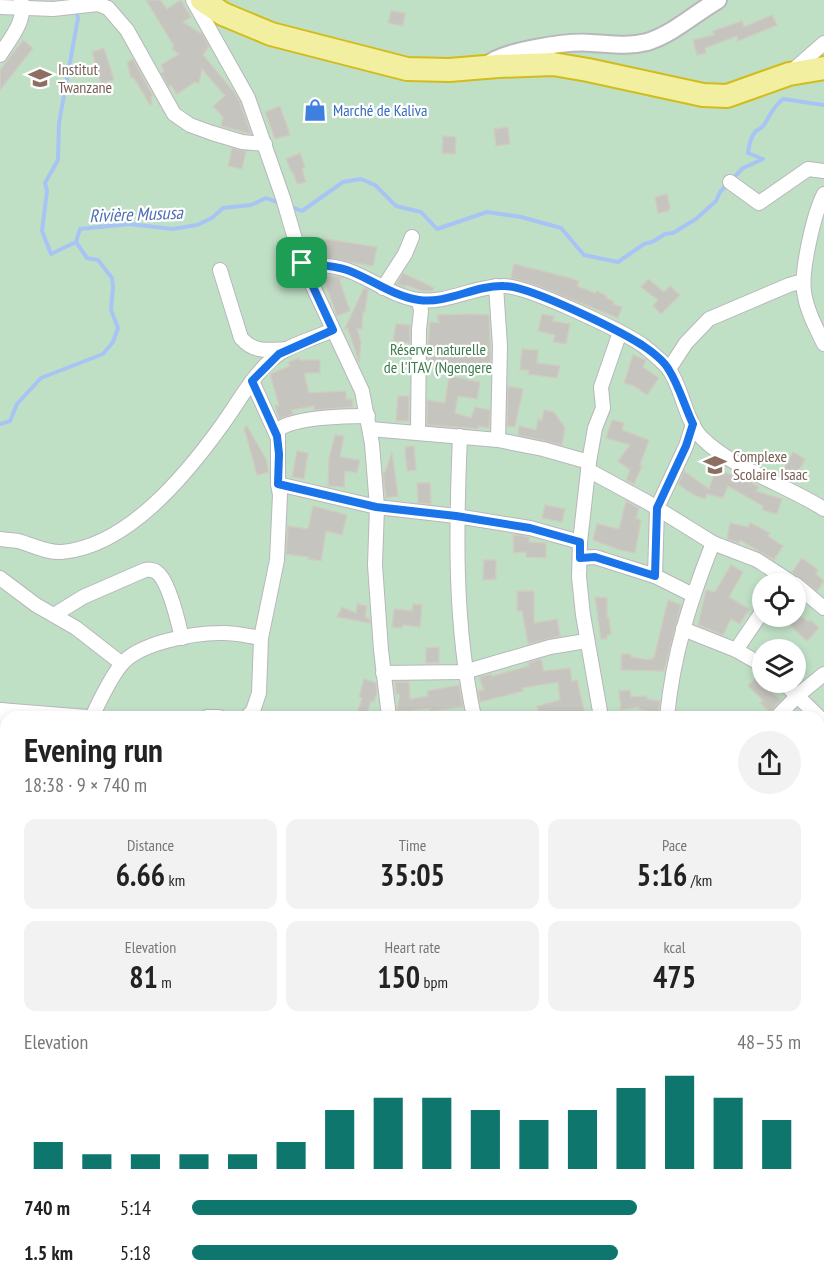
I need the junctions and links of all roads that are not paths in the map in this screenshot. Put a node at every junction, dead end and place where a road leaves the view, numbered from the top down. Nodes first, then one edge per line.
1 (718, 0) edge
2 (206, 2) edge
3 (22, 4) edge
4 (0, 8) edge
5 (824, 43) edge
6 (0, 55) edge
7 (483, 68) junction
8 (824, 68) edge
9 (789, 74) junction
10 (265, 144) junction
11 (824, 171) edge
12 (730, 182) dead end
13 (824, 194) edge
14 (819, 226) edge
15 (412, 237) dead end
16 (302, 263) junction
17 (220, 270) dead end
18 (803, 281) junction
19 (495, 286) junction
20 (383, 288) junction
21 (419, 300) junction
22 (333, 330) junction
23 (620, 332) junction
24 (824, 344) edge
25 (289, 349) junction
26 (669, 369) junction
27 (252, 381) junction
28 (369, 422) junction
29 (693, 424) junction
30 (418, 432) junction
31 (277, 436) junction
32 (459, 436) junction
33 (498, 440) junction
34 (589, 466) junction
35 (278, 484) junction
36 (376, 507) junction
37 (657, 508) junction
38 (824, 509) edge
39 (456, 516) junction
40 (0, 539) edge
41 (580, 542) junction
42 (713, 543) junction
43 (580, 558) junction
44 (776, 573) edge
45 (655, 576) junction
46 (0, 578) edge
47 (693, 594) junction
48 (806, 595) edge
49 (824, 608) edge
50 (54, 615) junction
51 (752, 627) edge
52 (683, 629) junction
53 (182, 638) junction
54 (261, 638) junction
55 (586, 641) junction
56 (736, 650) junction
57 (752, 659) edge
58 (122, 663) junction
59 (464, 672) junction
60 (383, 673) junction
61 (824, 674) edge
62 (796, 693) edge
63 (798, 695) junction
64 (93, 711) edge
65 (253, 711) edge
66 (388, 711) edge
67 (473, 711) edge
68 (600, 711) edge
69 (668, 711) edge
70 (783, 711) edge
71 (813, 711) edge

1 - 7 street
2 - 7 highway
2 - 10 street
3 - 4 street
3 - 6 street
3 - 10 street
5 - 9 street
7 - 9 highway
8 - 9 highway
10 - 16 street
11 - 12 street
13 - 14 street
14 - 18 street
15 - 20 street
16 - 20 street
16 - 22 street
17 - 25 street
18 - 24 street
18 - 26 street
19 - 21 street
19 - 23 street
19 - 33 street
20 - 21 street
21 - 30 street
22 - 25 street
22 - 28 street
23 - 26 street
23 - 34 street
25 - 27 street
26 - 29 street
27 - 31 street
27 - 40 street
28 - 30 street
28 - 31 street
28 - 36 street
29 - 37 street
29 - 38 street
30 - 32 street
31 - 35 street
32 - 33 street
32 - 39 street
33 - 34 street
34 - 37 street
34 - 41 street
35 - 36 street
35 - 54 street
36 - 39 street
36 - 60 street
37 - 42 street
37 - 45 street
39 - 41 street
39 - 59 street
41 - 43 street
42 - 44 street
42 - 47 street
43 - 45 street
43 - 55 street
45 - 47 street
46 - 50 street
47 - 52 street
48 - 49 street
50 - 53 street
50 - 58 street
51 - 56 street
52 - 56 street
52 - 69 street
53 - 54 street
53 - 58 street
54 - 65 street
55 - 59 street
55 - 68 street
56 - 57 street
58 - 64 street
59 - 60 street
59 - 67 street
60 - 66 street
61 - 63 street
62 - 63 street
63 - 70 street
63 - 71 street

